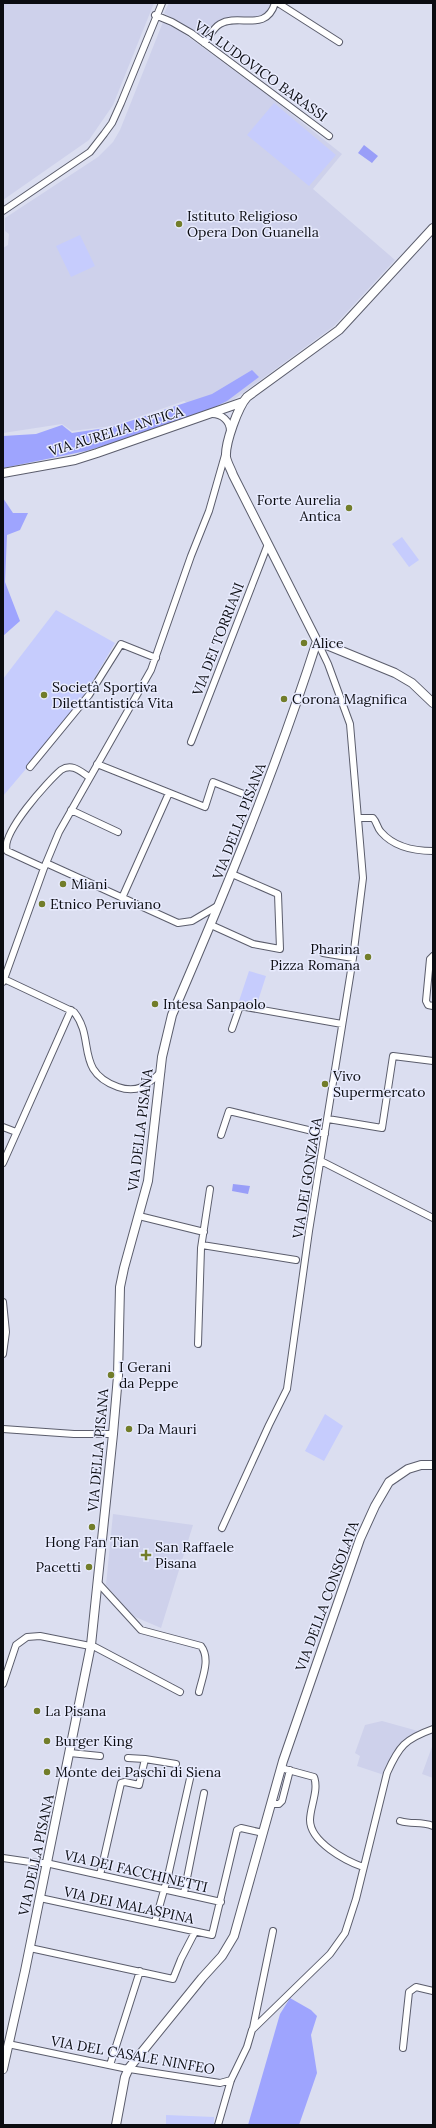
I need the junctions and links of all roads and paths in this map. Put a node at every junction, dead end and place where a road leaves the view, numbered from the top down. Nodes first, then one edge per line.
1 (162, 3) edge
2 (277, 3) edge
3 (155, 15) junction
4 (339, 42) dead end
5 (204, 44) junction
6 (329, 136) dead end
7 (3, 211) edge
8 (433, 228) edge
9 (243, 402) junction
10 (212, 414) junction
11 (230, 436) junction
12 (226, 451) junction
13 (3, 473) edge
14 (268, 544) junction
15 (317, 642) junction
16 (156, 658) junction
17 (433, 703) edge
18 (192, 742) dead end
19 (96, 764) junction
20 (30, 767) dead end
21 (89, 777) junction
22 (169, 794) junction
23 (246, 795) dead end
24 (71, 810) junction
25 (358, 818) junction
26 (118, 832) dead end
27 (433, 851) edge
28 (45, 866) junction
29 (232, 874) junction
30 (122, 898) junction
31 (220, 905) junction
32 (211, 925) junction
33 (323, 952) dead end
34 (433, 956) edge
35 (353, 958) junction
36 (4, 980) edge
37 (433, 1006) edge
38 (71, 1010) junction
39 (342, 1024) junction
40 (232, 1029) dead end
41 (433, 1061) edge
42 (160, 1072) junction
43 (328, 1119) junction
44 (3, 1127) edge
45 (16, 1132) junction
46 (325, 1134) junction
47 (221, 1135) dead end
48 (321, 1161) junction
49 (3, 1163) edge
50 (210, 1189) dead end
51 (139, 1216) junction
52 (433, 1218) edge
53 (204, 1232) junction
54 (202, 1245) junction
55 (296, 1260) dead end
56 (3, 1302) edge
57 (198, 1344) dead end
58 (3, 1354) edge
59 (3, 1429) edge
60 (114, 1434) junction
61 (433, 1465) edge
62 (222, 1528) dead end
63 (99, 1584) junction
64 (91, 1645) junction
65 (3, 1684) edge
66 (180, 1692) dead end
67 (199, 1692) dead end
68 (433, 1729) edge
69 (70, 1752) junction
70 (100, 1756) dead end
71 (128, 1758) dead end
72 (145, 1760) junction
73 (176, 1764) dead end
74 (281, 1768) junction
75 (290, 1770) junction
76 (191, 1774) dead end
77 (204, 1794) dead end
78 (271, 1804) junction
79 (400, 1821) dead end
80 (433, 1826) edge
81 (263, 1834) junction
82 (3, 1858) edge
83 (46, 1863) junction
84 (363, 1867) junction
85 (100, 1875) junction
86 (164, 1888) junction
87 (184, 1893) junction
88 (40, 1898) junction
89 (221, 1902) junction
90 (155, 1922) junction
91 (273, 1931) dead end
92 (195, 1932) junction
93 (30, 1948) junction
94 (140, 1972) junction
95 (433, 1991) edge
96 (252, 2030) junction
97 (6, 2048) edge
98 (403, 2048) dead end
99 (4, 2063) edge
100 (110, 2064) junction
101 (129, 2068) junction
102 (231, 2080) junction
103 (116, 2125) edge
104 (218, 2125) edge

1 - 3 street
2 - 4 street
2 - 5 street
3 - 5 street, VIA LUDOVICO BARASSI
3 - 7 street
5 - 6 street, VIA LUDOVICO BARASSI
8 - 9 main road
9 - 10 main road, VIA AURELIA ANTICA
9 - 11 main road
10 - 11 street
10 - 13 main road, VIA AURELIA ANTICA
11 - 12 main road
12 - 14 main road
12 - 16 street
14 - 15 main road
14 - 18 street, VIA DEI TORRIANI
15 - 17 main road
15 - 25 street, VIA DEI GONZAGA
15 - 29 main road, VIA DELLA PISANA
16 - 19 street
16 - 20 street
19 - 21 street
19 - 22 street
21 - 24 street
21 - 28 street
22 - 23 street
22 - 30 street
24 - 26 street
24 - 28 street
25 - 27 street
25 - 35 street, VIA DEI GONZAGA
28 - 30 street
28 - 36 street
29 - 31 main road, VIA DELLA PISANA
29 - 32 street
30 - 31 street
31 - 32 main road, VIA DELLA PISANA
32 - 42 main road, VIA DELLA PISANA
33 - 35 street
34 - 37 street
35 - 39 street, VIA DEI GONZAGA
36 - 38 street
38 - 42 street
38 - 45 street
39 - 40 street
39 - 43 street, VIA DEI GONZAGA
41 - 43 street
42 - 51 main road, VIA DELLA PISANA
43 - 46 street, VIA DEI GONZAGA
44 - 45 street
45 - 49 street
46 - 47 street
46 - 48 street, VIA DEI GONZAGA
48 - 52 street
48 - 62 street, VIA DEI GONZAGA
50 - 53 street
51 - 53 street
51 - 60 main road, VIA DELLA PISANA
53 - 54 street
54 - 55 street
54 - 57 street
56 - 58 street
59 - 60 street
60 - 63 main road, VIA DELLA PISANA
61 - 74 main road, VIA DELLA CONSOLATA
63 - 64 main road, VIA DELLA PISANA
63 - 67 street
64 - 65 street
64 - 66 street
64 - 69 main road, VIA DELLA PISANA
68 - 84 street
69 - 70 street
69 - 83 main road, VIA DELLA PISANA
71 - 72 street
72 - 73 street
72 - 85 street
74 - 75 street
74 - 78 main road, VIA DELLA CONSOLATA
75 - 78 street
75 - 84 street
76 - 86 street
77 - 87 street
78 - 81 main road, VIA DELLA CONSOLATA
79 - 80 street
81 - 89 street
81 - 101 main road, VIA DELLA CONSOLATA
82 - 83 street, VIA DEI FACCHINETTI
83 - 85 street, VIA DEI FACCHINETTI
83 - 88 main road, VIA DELLA PISANA
84 - 96 street
85 - 86 street, VIA DEI FACCHINETTI
86 - 87 street, VIA DEI FACCHINETTI
86 - 90 street
87 - 89 street, VIA DEI FACCHINETTI
88 - 90 street, VIA DEI MALASPINA
88 - 93 main road, VIA DELLA PISANA
89 - 92 street, VIA DEI MALASPINA
90 - 92 street, VIA DEI MALASPINA
91 - 96 street
92 - 94 street
93 - 94 street
93 - 97 main road, VIA DELLA PISANA
94 - 100 street
95 - 98 street
96 - 102 street
97 - 99 main road, VIA DELLA PISANA
97 - 100 street, VIA DEL CASALE NINFEO
100 - 101 street, VIA DEL CASALE NINFEO
101 - 102 street, VIA DEL CASALE NINFEO
101 - 103 main road
102 - 104 street, VIA DEL CASALE NINFEO

